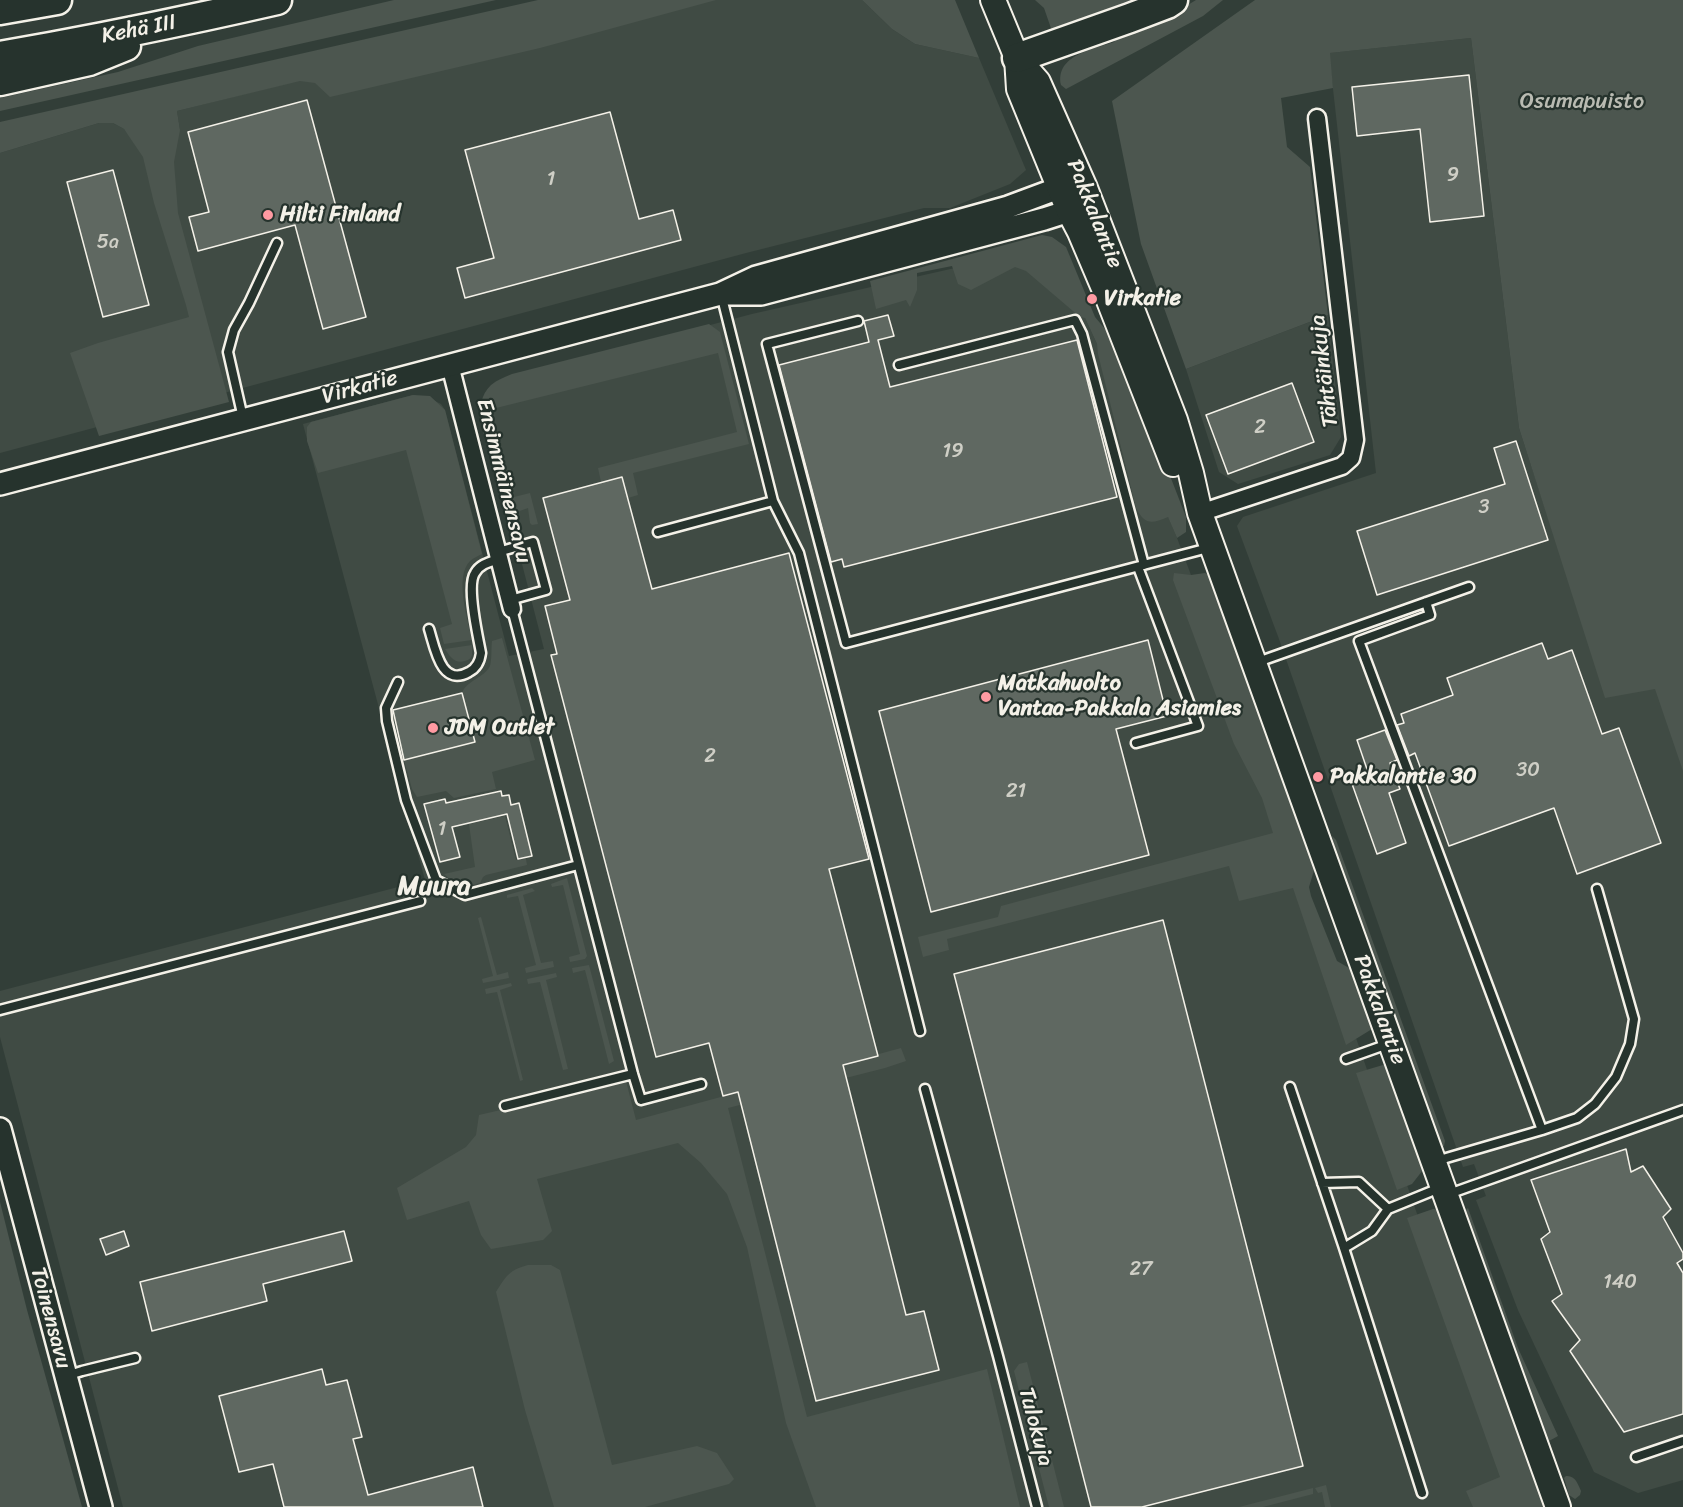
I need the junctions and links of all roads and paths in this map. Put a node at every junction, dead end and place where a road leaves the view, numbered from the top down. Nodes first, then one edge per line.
1 (57, 0) edge
2 (277, 0) edge
3 (993, 0) edge
4 (1173, 0) edge
5 (0, 10) edge
6 (186, 21) junction
7 (0, 56) edge
8 (1017, 58) junction
9 (0, 81) edge
10 (1317, 118) dead end
11 (1059, 188) junction
12 (1085, 188) junction
13 (1069, 211) junction
14 (278, 243) dead end
15 (720, 294) junction
16 (858, 321) dead end
17 (450, 365) junction
18 (899, 365) dead end
19 (243, 419) junction
20 (0, 484) edge
21 (773, 501) junction
22 (1200, 513) junction
23 (658, 532) dead end
24 (1212, 547) junction
25 (498, 555) junction
26 (1141, 566) junction
27 (1469, 587) dead end
28 (1426, 602) junction
29 (511, 605) junction
30 (429, 629) dead end
31 (1254, 664) junction
32 (398, 682) dead end
33 (1136, 743) dead end
34 (578, 866) junction
35 (1597, 889) dead end
36 (420, 901) dead end
37 (0, 1010) edge
38 (920, 1031) dead end
39 (1391, 1042) junction
40 (1346, 1059) dead end
41 (633, 1074) junction
42 (701, 1084) dead end
43 (1290, 1087) dead end
44 (925, 1089) dead end
45 (505, 1106) dead end
46 (1683, 1110) edge
47 (0, 1129) edge
48 (1542, 1130) junction
49 (1434, 1162) junction
50 (1322, 1183) junction
51 (1444, 1191) junction
52 (1388, 1209) junction
53 (1344, 1248) junction
54 (135, 1359) dead end
55 (66, 1376) junction
56 (1683, 1441) edge
57 (1636, 1457) dead end
58 (1422, 1493) dead end
59 (101, 1507) edge
60 (1037, 1507) edge
61 (1558, 1507) edge

1 - 5 highway
2 - 6 highway, Kehä III
3 - 8 main road, Pakkalantie
4 - 8 highway
6 - 7 highway, Kehä III
6 - 9 highway
8 - 11 main road, Pakkalantie
8 - 12 main road, Pakkalantie
10 - 22 street, Tähtäinkuja
11 - 12 street, Virkatie
11 - 13 main road, Pakkalantie
11 - 15 street, Virkatie
12 - 13 street
12 - 22 main road, Pakkalantie
13 - 15 street, Virkatie
13 - 22 main road, Pakkalantie
14 - 19 lane
15 - 17 street, Virkatie
15 - 21 lane
16 - 26 lane
17 - 19 street, Virkatie
17 - 25 street, Ensimmäinensavu
18 - 26 lane
19 - 20 street, Virkatie
21 - 23 lane
21 - 38 lane
22 - 24 main road, Pakkalantie
24 - 26 lane
24 - 31 main road, Pakkalantie
25 - 29 street, Ensimmäinensavu
25 - 29 lane
25 - 30 lane
26 - 33 lane
27 - 28 lane
28 - 31 lane
28 - 48 lane
29 - 34 lane
31 - 39 main road, Pakkalantie
32 - 34 lane
34 - 41 lane
35 - 48 lane
36 - 37 lane
39 - 40 lane
39 - 49 main road, Pakkalantie
41 - 42 lane
41 - 45 lane
43 - 50 lane
44 - 60 lane, Tulokuja
46 - 51 lane
47 - 55 street, Toinensavu
48 - 49 lane
49 - 51 main road, Pakkalantie
50 - 52 lane
50 - 53 lane
51 - 52 lane
51 - 61 main road, Pakkalantie
52 - 53 lane
53 - 58 lane
54 - 55 lane
55 - 59 street, Toinensavu
56 - 57 lane

